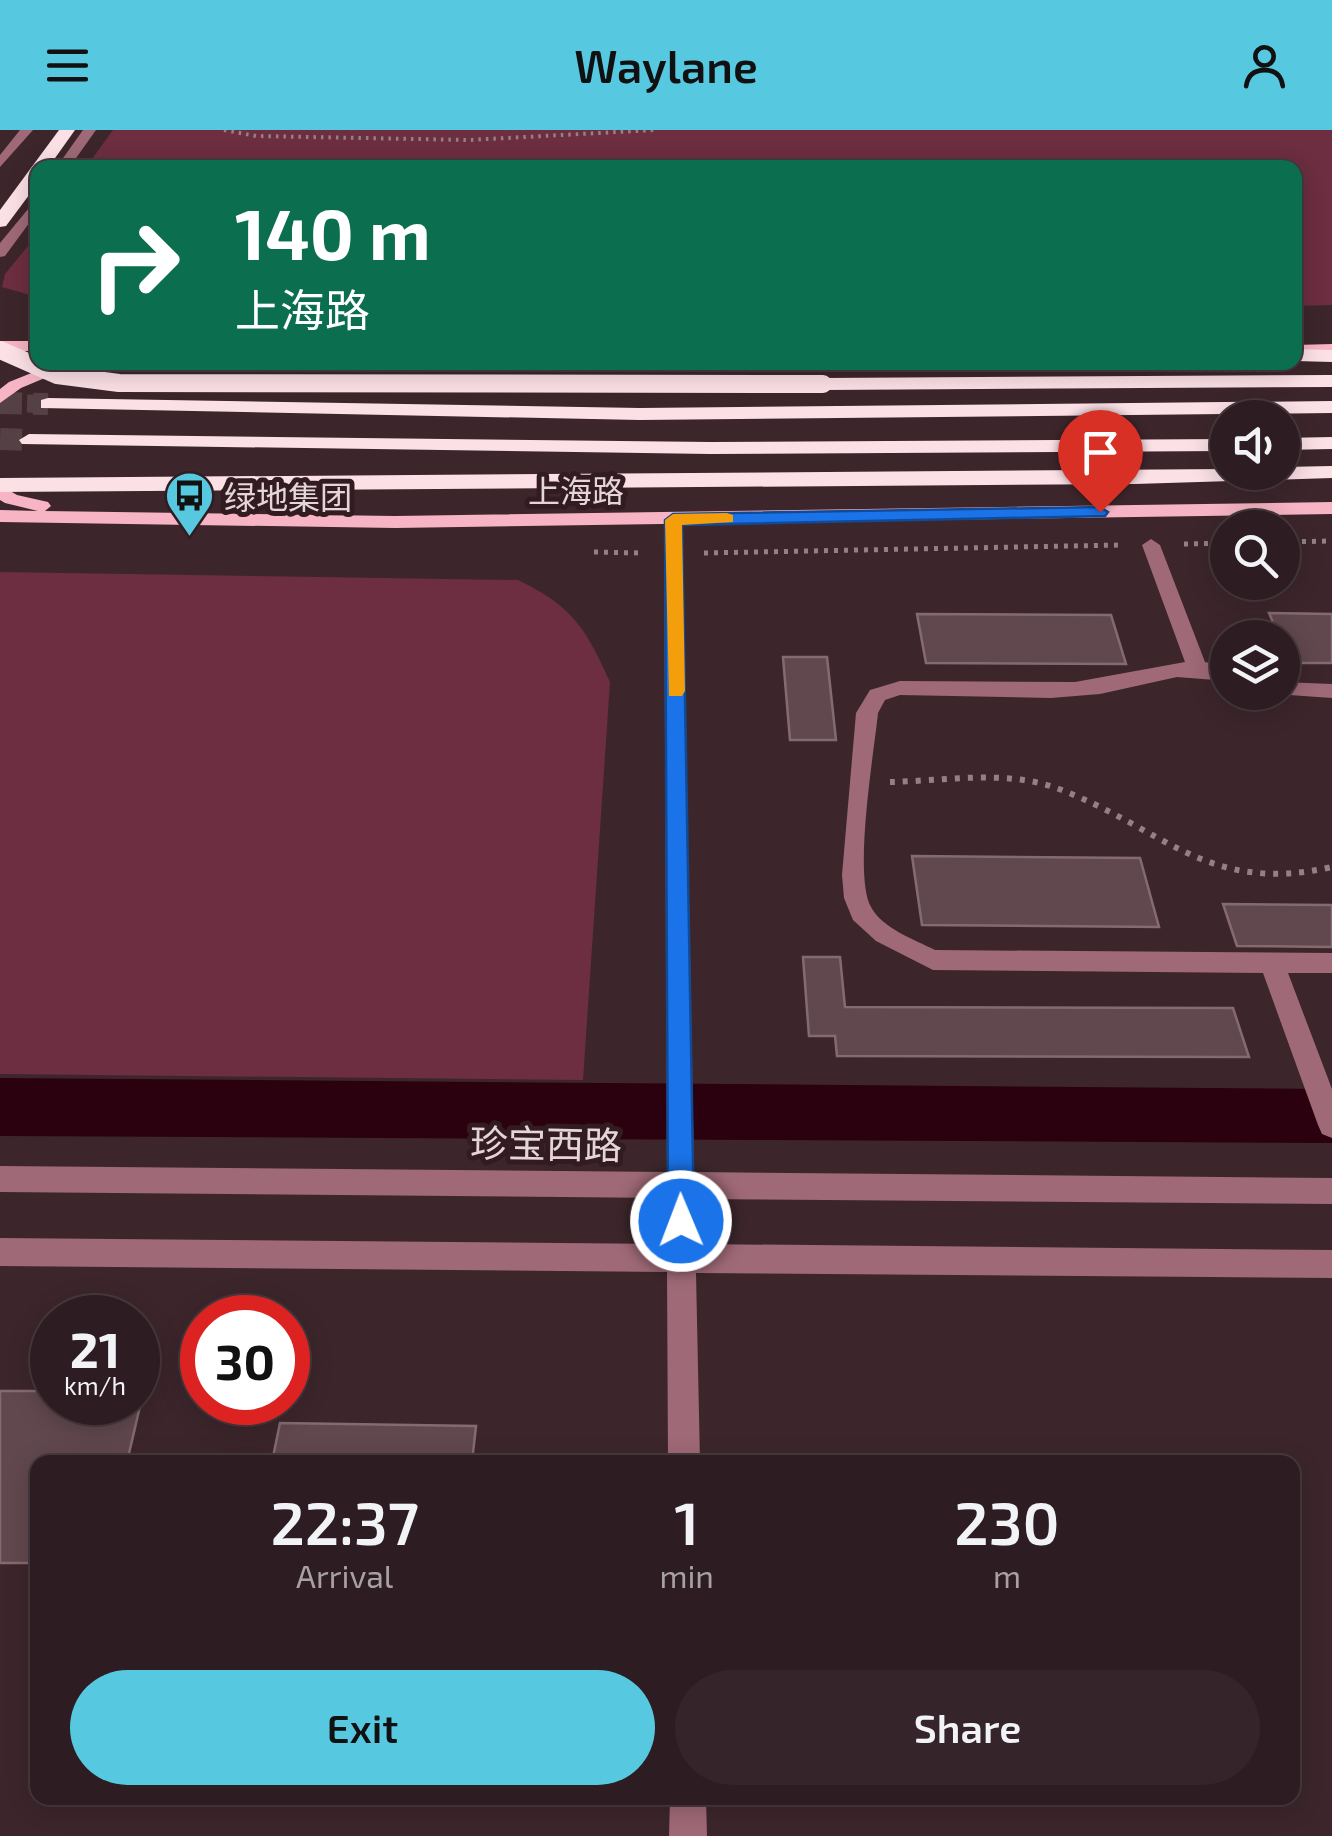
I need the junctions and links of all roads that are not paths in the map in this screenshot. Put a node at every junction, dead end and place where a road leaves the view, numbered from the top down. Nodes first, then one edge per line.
1 (26, 130) edge
2 (67, 130) edge
3 (90, 130) edge
4 (45, 160) edge
5 (68, 160) edge
6 (0, 162) edge
7 (30, 181) edge
8 (30, 213) edge
9 (0, 222) edge
10 (0, 253) edge
11 (30, 346) edge
12 (0, 348) edge
13 (1302, 352) edge
14 (1332, 353) edge
15 (30, 367) edge
16 (40, 370) tunnel mouth
17 (54, 370) edge
18 (1332, 381) edge
19 (0, 398) edge
20 (48, 404) tunnel mouth
21 (1332, 407) edge
22 (29, 440) tunnel mouth
23 (1300, 444) edge
24 (1332, 444) edge
25 (1210, 445) edge
26 (1332, 472) edge
27 (1135, 478) junction
28 (1332, 482) edge
29 (0, 488) edge
30 (1332, 508) edge
31 (0, 516) edge
32 (673, 520) junction
33 (395, 522) junction
34 (1151, 545) dead end
35 (1197, 668) junction
36 (1210, 671) edge
37 (1300, 690) edge
38 (1332, 691) edge
39 (1272, 963) junction
40 (1332, 963) edge
41 (1332, 1124) edge
42 (0, 1178) edge
43 (680, 1185) junction
44 (1332, 1191) edge
45 (0, 1252) edge
46 (682, 1258) junction
47 (1332, 1264) edge
48 (684, 1455) edge
49 (688, 1805) edge
50 (688, 1836) edge

1 - 6 street
2 - 4 highway
3 - 5 street
7 - 9 highway
8 - 10 street
11 - 12 main road
12 - 15 highway, bridge
13 - 14 highway
16 - 18 highway, bridge
17 - 19 main road
20 - 21 highway
22 - 25 highway, 上海路
23 - 24 highway
26 - 27 highway
27 - 28 highway
27 - 29 highway
29 - 33 main road
30 - 32 main road, 上海路
31 - 33 main road, 上海路
32 - 33 main road, 上海路
32 - 43 street
34 - 35 street
35 - 36 street
35 - 39 street
37 - 38 street
39 - 40 street
39 - 41 street
42 - 43 street, 珍宝西路
43 - 44 street, 珍宝西路
43 - 46 street
45 - 46 street
46 - 47 street
46 - 48 street
49 - 50 street

